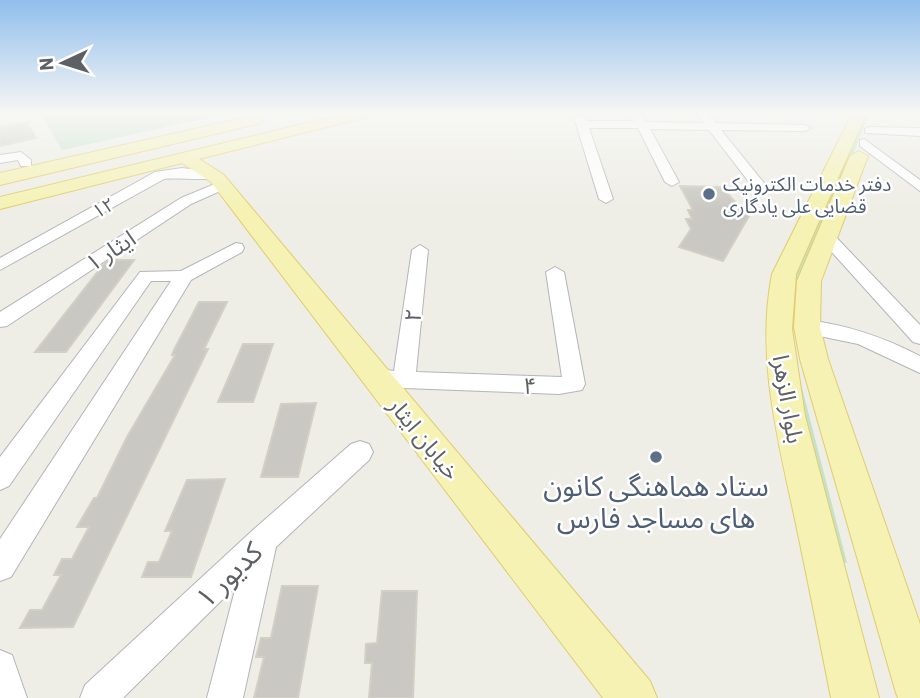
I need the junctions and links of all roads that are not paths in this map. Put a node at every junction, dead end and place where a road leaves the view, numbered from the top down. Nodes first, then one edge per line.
1 (116, 145) edge
2 (148, 145) edge
3 (197, 145) edge
4 (235, 145) edge
5 (248, 145) edge
6 (589, 145) edge
7 (652, 145) edge
8 (727, 145) edge
9 (855, 145) edge
10 (859, 145) edge
11 (884, 145) edge
12 (185, 158) junction
13 (0, 159) edge
14 (85, 159) junction
15 (26, 163) junction
16 (0, 169) edge
17 (140, 169) junction
18 (160, 175) junction
19 (0, 179) edge
20 (217, 179) junction
21 (672, 182) dead end
22 (757, 183) dead end
23 (920, 187) edge
24 (0, 191) edge
25 (606, 199) dead end
26 (0, 203) edge
27 (826, 236) junction
28 (236, 248) dead end
29 (420, 250) dead end
30 (0, 265) edge
31 (555, 272) dead end
32 (184, 276) junction
33 (0, 321) edge
34 (807, 327) junction
35 (920, 337) edge
36 (920, 365) edge
37 (389, 378) junction
38 (360, 452) dead end
39 (0, 478) edge
40 (263, 540) junction
41 (0, 566) edge
42 (0, 667) edge
43 (920, 693) edge
44 (9, 698) edge
45 (98, 698) edge
46 (225, 698) edge
47 (633, 698) edge
48 (855, 698) edge

1 - 15 main road
2 - 14 main road
3 - 24 main road
4 - 12 main road
5 - 20 main road
6 - 25 street
7 - 21 street
8 - 22 street
9 - 48 main road, بلوار الزهرا
10 - 27 main road, بلوار الزهرا
11 - 23 street
12 - 17 main road
12 - 20 main road, خیابان ایثار
13 - 15 street
14 - 16 main road
14 - 19 main road
15 - 16 main road
17 - 18 street
17 - 26 main road
18 - 20 street, ۱۲
18 - 30 street, ۱۲
20 - 33 street, ایثار ۱
20 - 37 main road, خیابان ایثار
27 - 34 main road, بلوار الزهرا
27 - 35 street
28 - 32 street
29 - 37 street, ۲
31 - 37 street, ۴
32 - 39 street
32 - 41 street
34 - 36 street
34 - 43 main road, بلوار الزهرا
37 - 47 main road, خیابان ایثار
38 - 40 street, کدیور ۱
40 - 45 street, کدیور ۱
40 - 46 street
42 - 44 street

